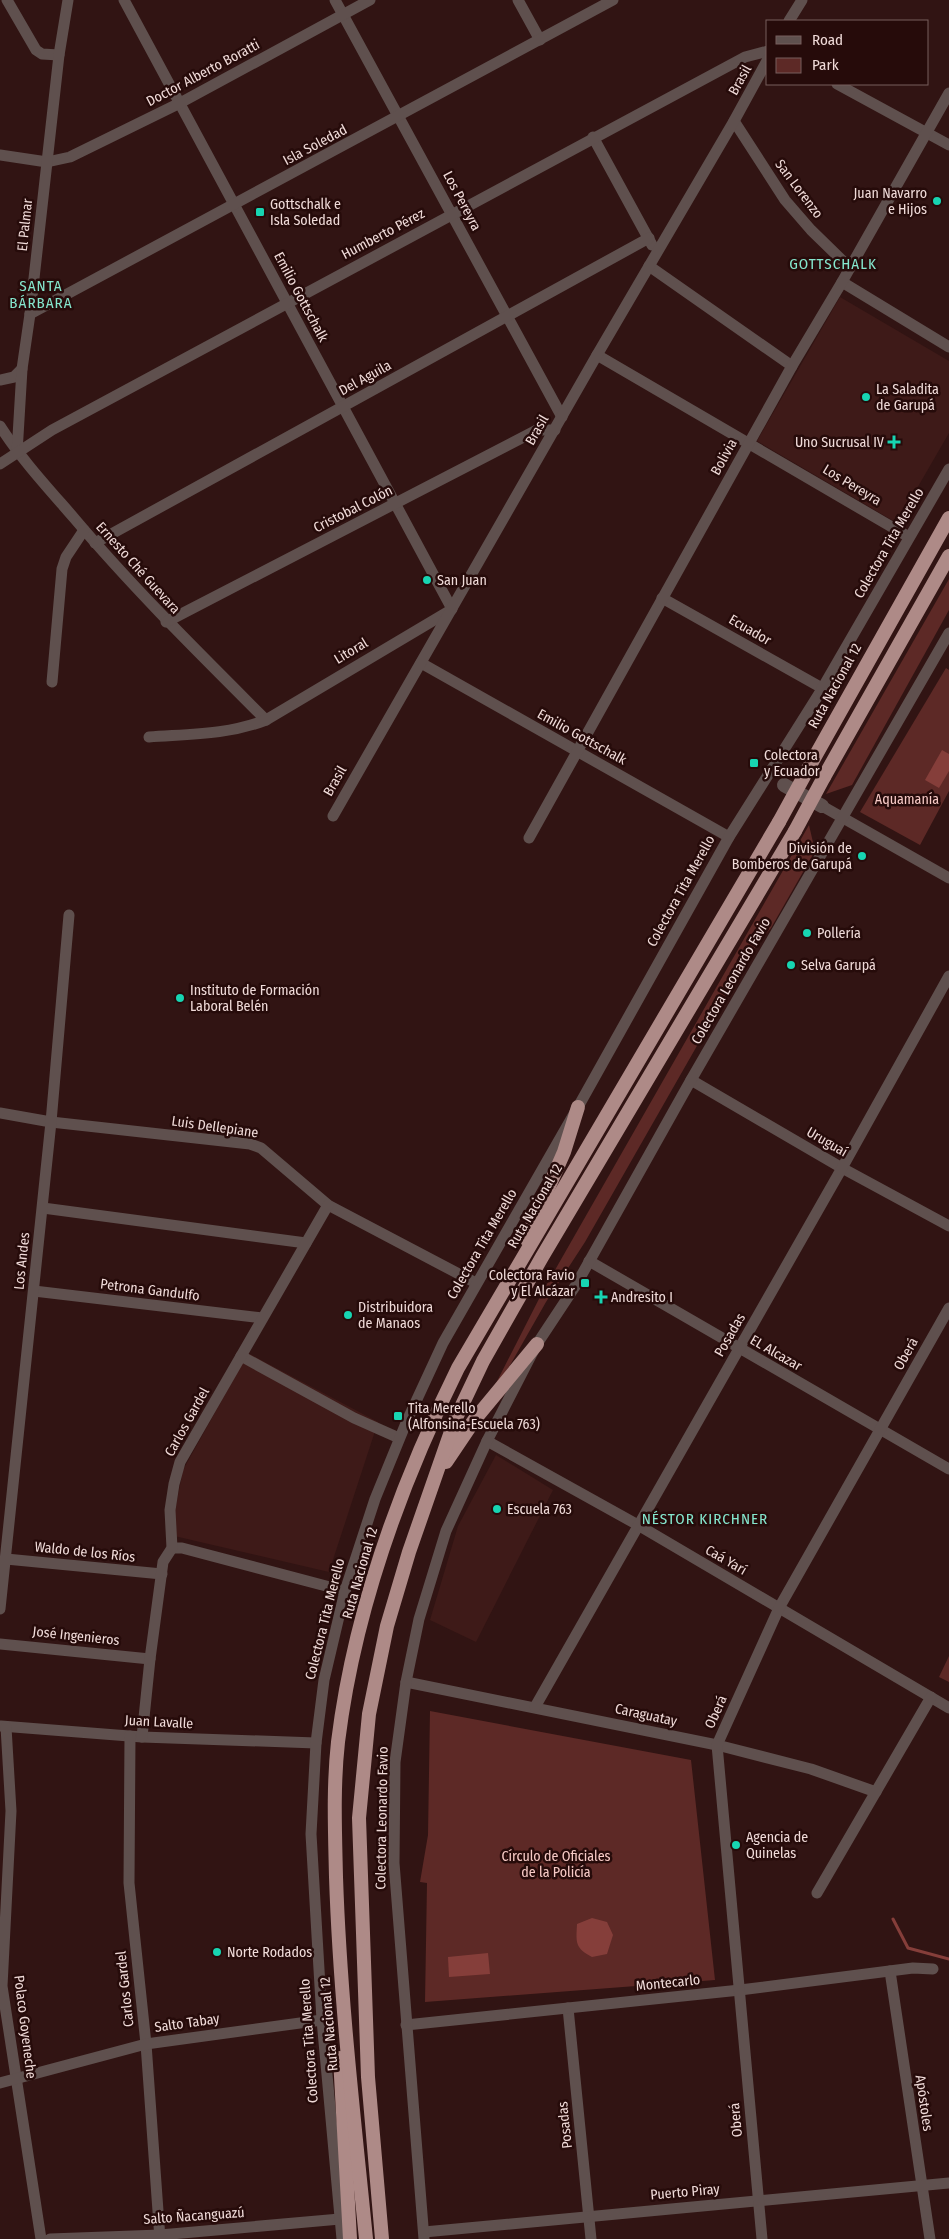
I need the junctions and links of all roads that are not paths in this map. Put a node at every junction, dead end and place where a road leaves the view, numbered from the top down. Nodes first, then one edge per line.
1 (7, 0) edge
2 (68, 0) edge
3 (124, 0) edge
4 (335, 0) edge
5 (370, 0) edge
6 (518, 0) edge
7 (613, 0) edge
8 (802, 0) edge
9 (343, 15) junction
10 (790, 20) edge
11 (540, 40) junction
12 (766, 52) edge
13 (59, 55) junction
14 (766, 64) edge
15 (839, 85) edge
16 (949, 93) edge
17 (180, 103) junction
18 (398, 116) junction
19 (734, 121) junction
20 (926, 132) junction
21 (593, 137) junction
22 (949, 145) edge
23 (0, 155) edge
24 (47, 162) junction
25 (235, 205) junction
26 (451, 214) junction
27 (649, 238) junction
28 (657, 253) junction
29 (650, 266) junction
30 (850, 268) junction
31 (842, 282) junction
32 (287, 303) junction
33 (30, 314) junction
34 (506, 317) junction
35 (949, 347) edge
36 (597, 355) junction
37 (792, 366) junction
38 (22, 369) junction
39 (0, 380) edge
40 (342, 407) junction
41 (562, 417) junction
42 (0, 426) edge
43 (555, 430) junction
44 (750, 442) junction
45 (17, 453) junction
46 (0, 464) edge
47 (949, 468) edge
48 (395, 503) junction
49 (949, 518) edge
50 (84, 530) junction
51 (909, 537) junction
52 (95, 543) junction
53 (949, 556) edge
54 (662, 598) junction
55 (452, 609) junction
56 (166, 622) junction
57 (949, 633) edge
58 (944, 653) edge
59 (421, 663) junction
60 (52, 682) dead end
61 (822, 688) junction
62 (266, 720) junction
63 (149, 737) dead end
64 (576, 752) junction
65 (767, 775) junction
66 (784, 785) joint
67 (822, 806) joint
68 (333, 816) dead end
69 (843, 817) junction
70 (729, 836) junction
71 (529, 838) dead end
72 (949, 878) edge
73 (69, 915) dead end
74 (949, 976) edge
75 (691, 1080) junction
76 (578, 1107) junction
77 (0, 1112) edge
78 (52, 1122) junction
79 (842, 1168) junction
80 (328, 1205) junction
81 (42, 1208) junction
82 (949, 1226) edge
83 (306, 1242) junction
84 (589, 1261) junction
85 (476, 1283) junction
86 (34, 1291) junction
87 (499, 1299) junction
88 (949, 1308) edge
89 (262, 1318) junction
90 (537, 1344) junction
91 (739, 1349) junction
92 (241, 1356) junction
93 (881, 1430) junction
94 (399, 1438) junction
95 (487, 1441) junction
96 (949, 1469) edge
97 (430, 1488) junction
98 (638, 1526) junction
99 (172, 1548) junction
100 (6, 1559) junction
101 (162, 1574) junction
102 (345, 1591) junction
103 (779, 1608) junction
104 (0, 1609) edge
105 (0, 1644) edge
106 (150, 1659) junction
107 (406, 1682) junction
108 (931, 1697) junction
109 (534, 1707) junction
110 (949, 1708) edge
111 (3, 1726) edge
112 (130, 1736) junction
113 (142, 1737) junction
114 (316, 1743) junction
115 (717, 1745) junction
116 (876, 1792) junction
117 (817, 1893) dead end
118 (933, 1969) dead end
119 (890, 1971) junction
120 (740, 1990) junction
121 (343, 2002) junction
122 (568, 2008) junction
123 (322, 2020) junction
124 (406, 2025) junction
125 (146, 2044) junction
126 (16, 2078) junction
127 (0, 2083) edge
128 (949, 2183) edge
129 (921, 2186) junction
130 (759, 2201) junction
131 (589, 2216) junction
132 (340, 2219) junction
133 (424, 2235) edge
134 (160, 2237) edge
135 (41, 2239) edge
136 (50, 2239) edge
137 (342, 2239) edge
138 (350, 2239) edge
139 (366, 2239) edge
140 (382, 2239) edge
141 (591, 2239) edge
142 (762, 2239) edge
143 (930, 2239) edge

1 - 13 street
2 - 13 street, El Palmar
3 - 17 street, Emilio Gottschalk
4 - 9 street, Los Pereyra
5 - 9 street, Doctor Alberto Boratti
6 - 11 street
7 - 11 street, Isla Soledad
8 - 10 street
9 - 17 street, Doctor Alberto Boratti
9 - 18 street, Los Pereyra
11 - 18 street, Isla Soledad
12 - 21 street, Humberto Pérez
13 - 24 street, El Palmar
14 - 19 street, Brasil
15 - 20 street
16 - 20 street, Bolivia
17 - 24 street, Doctor Alberto Boratti
17 - 25 street, Emilio Gottschalk
18 - 25 street, Isla Soledad
18 - 26 street, Los Pereyra
19 - 28 street, Brasil
19 - 30 street, San Lorenzo
20 - 22 street
20 - 30 street, Bolivia
21 - 26 street, Humberto Pérez
21 - 27 street
23 - 24 street
24 - 33 street, El Palmar
25 - 32 street, Emilio Gottschalk
25 - 33 street, Isla Soledad
26 - 32 street, Humberto Pérez
26 - 34 street, Los Pereyra
27 - 28 street
27 - 34 street, Del Aguila
28 - 29 street, Brasil
29 - 36 street, Brasil
29 - 37 street
30 - 31 street, Bolivia
31 - 35 street
31 - 37 street, Bolivia
32 - 40 street, Emilio Gottschalk
32 - 45 street, Humberto Pérez
33 - 38 street, El Palmar
34 - 40 street, Del Aguila
34 - 41 street, Los Pereyra
36 - 41 street, Brasil
36 - 44 street, Los Pereyra
37 - 44 street, Bolivia
38 - 39 street
38 - 45 street, El Palmar
40 - 48 street, Emilio Gottschalk
40 - 52 street, Del Aguila
41 - 43 street, Brasil
42 - 45 street, Ernesto Ché Guevara
43 - 48 street, Cristobal Colón
43 - 55 street, Brasil
44 - 51 street, Los Pereyra
44 - 54 street, Bolivia
45 - 46 street, Humberto Pérez
45 - 50 street, Ernesto Ché Guevara
47 - 51 street, Colectora Tita Merello
48 - 55 street, Emilio Gottschalk
48 - 56 street, Cristobal Colón
49 - 87 highway, Ruta Nacional 12, bridge
50 - 52 street, Ernesto Ché Guevara
50 - 60 street
51 - 61 street, Colectora Tita Merello
52 - 56 street, Ernesto Ché Guevara
53 - 97 highway, bridge
54 - 61 street, Ecuador
54 - 64 street, Bolivia
55 - 59 street, Brasil
55 - 62 street, Litoral
56 - 62 street, Ernesto Ché Guevara
57 - 58 street, Colectora Leonardo Favio
58 - 69 street, Colectora Leonardo Favio
59 - 64 street, Emilio Gottschalk
59 - 68 street, Brasil
61 - 65 street, Colectora Tita Merello
62 - 63 street, Litoral
64 - 70 street, Emilio Gottschalk
64 - 71 street, Bolivia
65 - 66 street
65 - 70 street, Colectora Tita Merello
66 - 67 street
67 - 69 street
69 - 72 street
69 - 75 street, Colectora Leonardo Favio
70 - 76 street, Colectora Tita Merello
73 - 78 street, Los Andes
74 - 79 street, Posadas
75 - 79 street, Uruguaí
75 - 84 street, Colectora Leonardo Favio
76 - 85 street, Colectora Tita Merello
76 - 87 highway
77 - 78 street, Luis Dellepiane
78 - 80 street, Luis Dellepiane
78 - 81 street, Los Andes
79 - 82 street, Uruguaí
79 - 91 street, Posadas
80 - 83 street, Carlos Gardel
80 - 85 street, Luis Dellepiane
81 - 83 street
81 - 86 street, Los Andes
83 - 89 street, Carlos Gardel
84 - 90 street, Colectora Leonardo Favio
84 - 91 street, EL Alcazar
85 - 94 street, Colectora Tita Merello
86 - 89 street, Petrona Gandulfo
86 - 100 street, Los Andes
87 - 121 highway, Ruta Nacional 12
88 - 93 street, Oberá
89 - 92 street, Carlos Gardel
90 - 95 street, Colectora Leonardo Favio
90 - 97 highway
91 - 93 street, EL Alcazar
91 - 98 street, Posadas
92 - 94 street
92 - 99 street, Carlos Gardel
93 - 96 street, EL Alcazar
93 - 103 street, Oberá
94 - 102 street, Colectora Tita Merello
95 - 98 street, Caá Yarí
95 - 107 street, Colectora Leonardo Favio
97 - 140 highway
98 - 103 street, Caá Yarí
98 - 109 street, Posadas
99 - 101 street, Carlos Gardel
99 - 102 street
100 - 101 street, Waldo de los Ríos
100 - 104 street, Los Andes
101 - 106 street, Carlos Gardel
102 - 114 street, Colectora Tita Merello
103 - 108 street, Caá Yarí
103 - 115 street, Oberá
105 - 106 street, José Ingenieros
106 - 113 street, Carlos Gardel
107 - 109 street, Caraguatay
107 - 124 street, Colectora Leonardo Favio
108 - 110 street, Caá Yarí
108 - 116 street
109 - 115 street, Caraguatay
111 - 112 street, Juan Lavalle
111 - 126 street, Polaco Goyeneche
112 - 113 street, Juan Lavalle
112 - 125 street, Carlos Gardel
113 - 114 street, Juan Lavalle
114 - 123 street, Colectora Tita Merello
115 - 116 street, Caraguatay
115 - 120 street, Oberá
116 - 117 street
118 - 119 street, Montecarlo
119 - 120 street, Montecarlo
119 - 129 street, Apóstoles
120 - 122 street, Montecarlo
120 - 130 street, Oberá
121 - 138 highway
121 - 139 highway, Ruta Nacional 12
122 - 124 street, Montecarlo
122 - 131 street, Posadas
123 - 125 street, Salto Tabay
123 - 132 street, Colectora Tita Merello
124 - 133 street, Colectora Leonardo Favio
125 - 126 street, Salto Tabay
125 - 134 street, Carlos Gardel
126 - 127 street, Salto Tabay
126 - 135 street, Polaco Goyeneche
128 - 129 street, Puerto Piray
129 - 130 street, Puerto Piray
129 - 143 street, Apóstoles
130 - 131 street, Puerto Piray
130 - 142 street, Oberá
131 - 133 street, Puerto Piray
131 - 141 street, Posadas
132 - 134 street, Salto Ñacanguazú
132 - 137 street, Colectora Tita Merello
134 - 136 street, Salto Ñacanguazú

